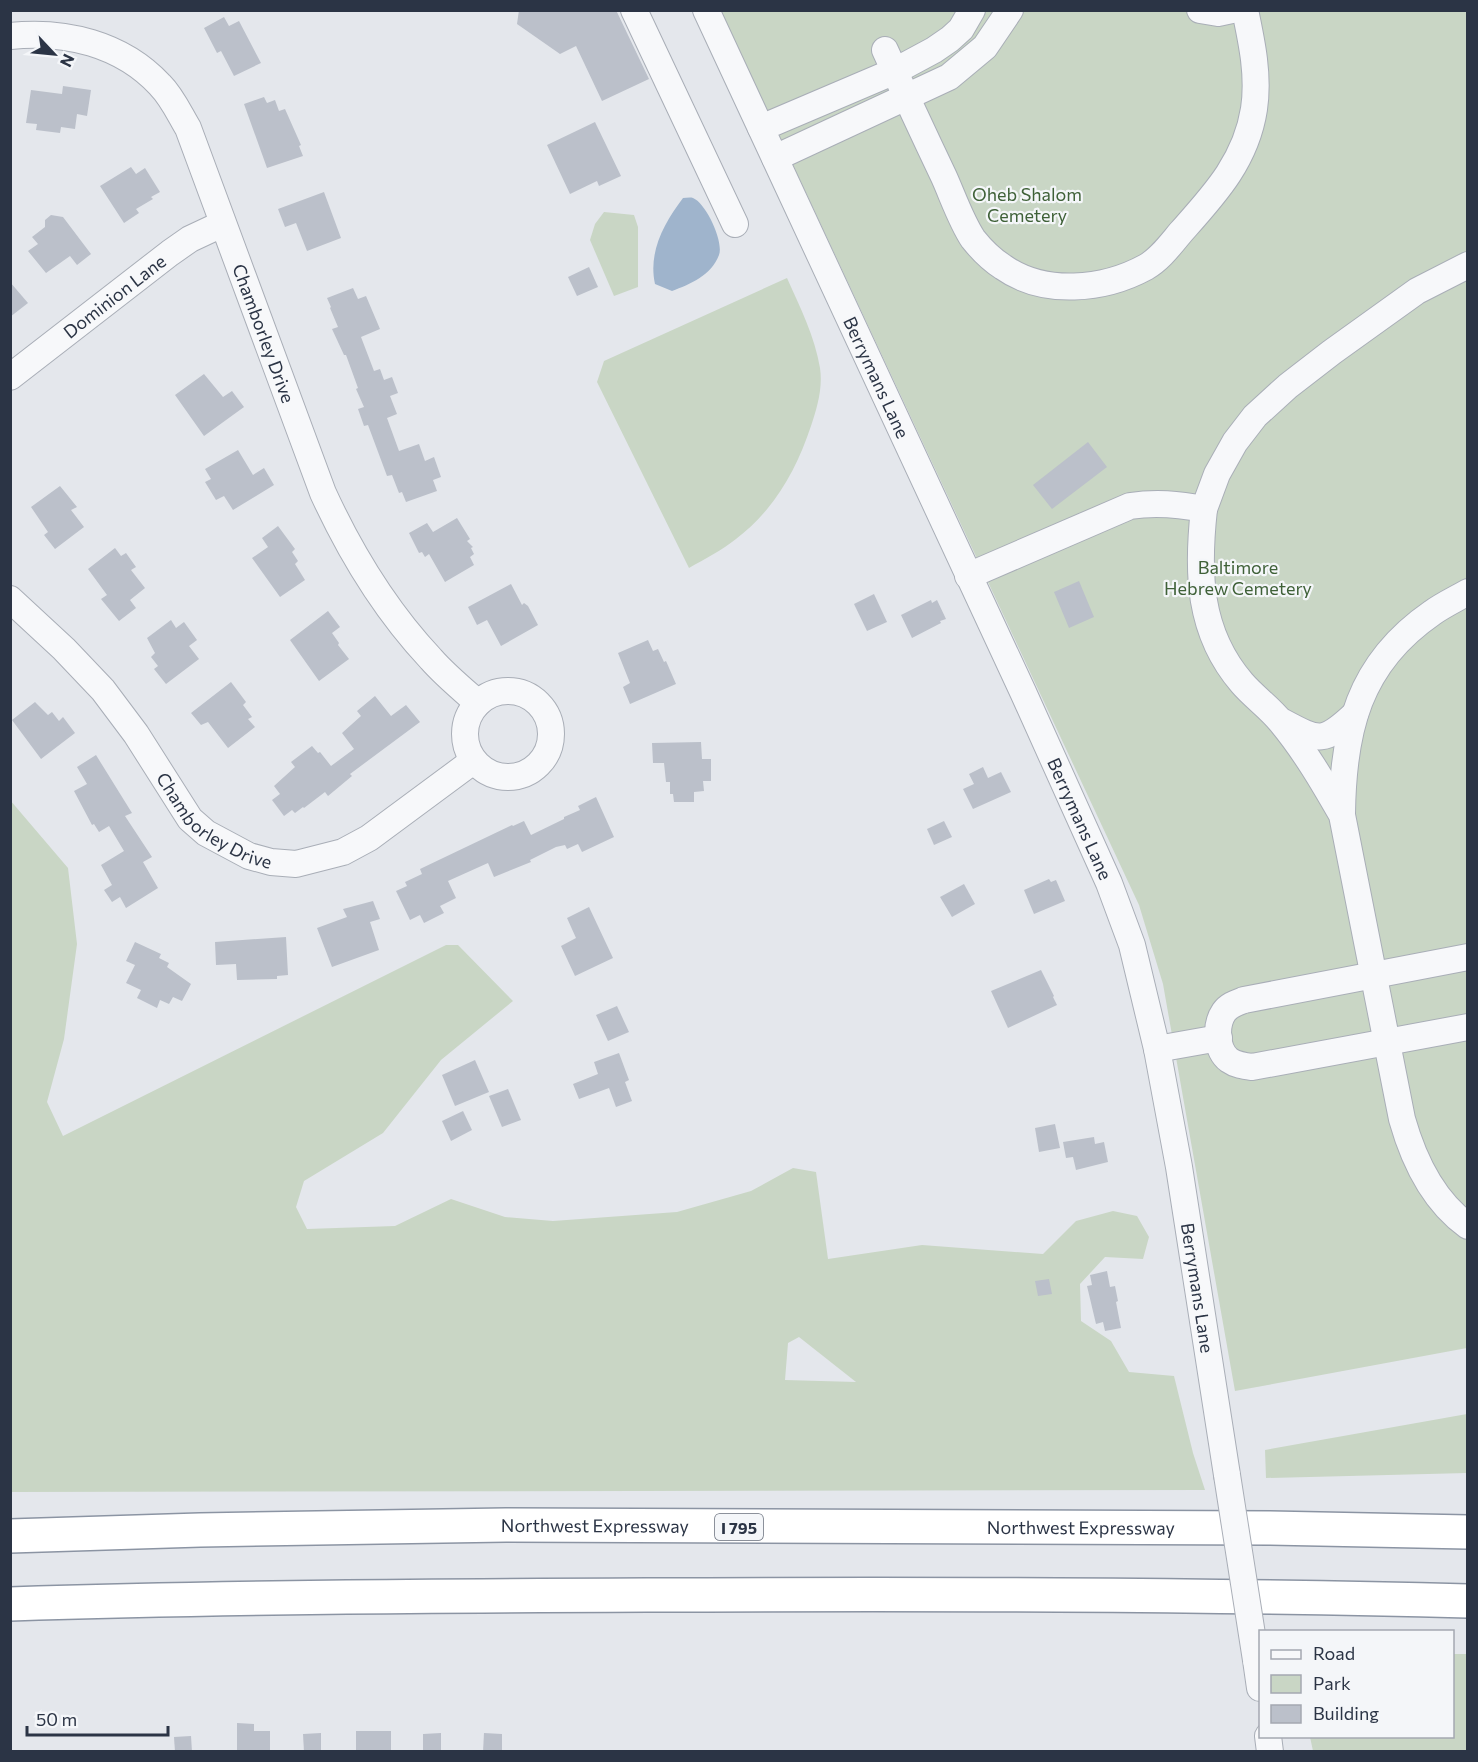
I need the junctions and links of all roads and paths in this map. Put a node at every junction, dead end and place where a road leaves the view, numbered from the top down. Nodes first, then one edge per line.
1 (634, 10) edge
2 (706, 10) edge
3 (972, 10) edge
4 (1010, 10) edge
5 (1200, 10) edge
6 (1232, 10) edge
7 (1245, 10) edge
8 (10, 36) edge
9 (890, 60) junction
10 (907, 97) junction
11 (761, 128) junction
12 (775, 158) junction
13 (222, 224) junction
14 (735, 224) dead end
15 (1467, 265) edge
16 (10, 377) edge
17 (1204, 508) junction
18 (968, 576) junction
19 (1467, 592) edge
20 (10, 599) edge
21 (478, 703) junction
22 (1355, 714) junction
23 (1280, 721) junction
24 (473, 760) junction
25 (1342, 814) junction
26 (1467, 957) edge
27 (1375, 974) junction
28 (1467, 1027) edge
29 (1219, 1038) junction
30 (1387, 1042) junction
31 (1158, 1049) junction
32 (1467, 1226) edge
33 (1467, 1532) edge
34 (10, 1536) edge
35 (1467, 1601) edge
36 (10, 1604) edge
37 (1259, 1681) edge

1 - 14 street
2 - 11 street, Berrymans Lane
3 - 9 street
4 - 10 street
5 - 6 street
7 - 10 street
8 - 13 street, Chamborley Drive
9 - 10 street
9 - 11 street
10 - 12 street
11 - 12 street, Berrymans Lane
12 - 18 street, Berrymans Lane
13 - 16 street, Dominion Lane
13 - 21 street, Chamborley Drive
15 - 17 street
17 - 18 street
17 - 23 street
18 - 31 street, Berrymans Lane
19 - 22 street
20 - 24 street, Chamborley Drive
21 - 24 street
21 - 24 street
22 - 23 street
22 - 25 street
23 - 25 street
25 - 27 street
26 - 27 street
27 - 29 street
27 - 30 street
28 - 30 street
29 - 30 street
29 - 31 street
30 - 32 street
31 - 37 street, Berrymans Lane, bridge
33 - 34 highway, Northwest Expressway / I 795
35 - 36 highway

